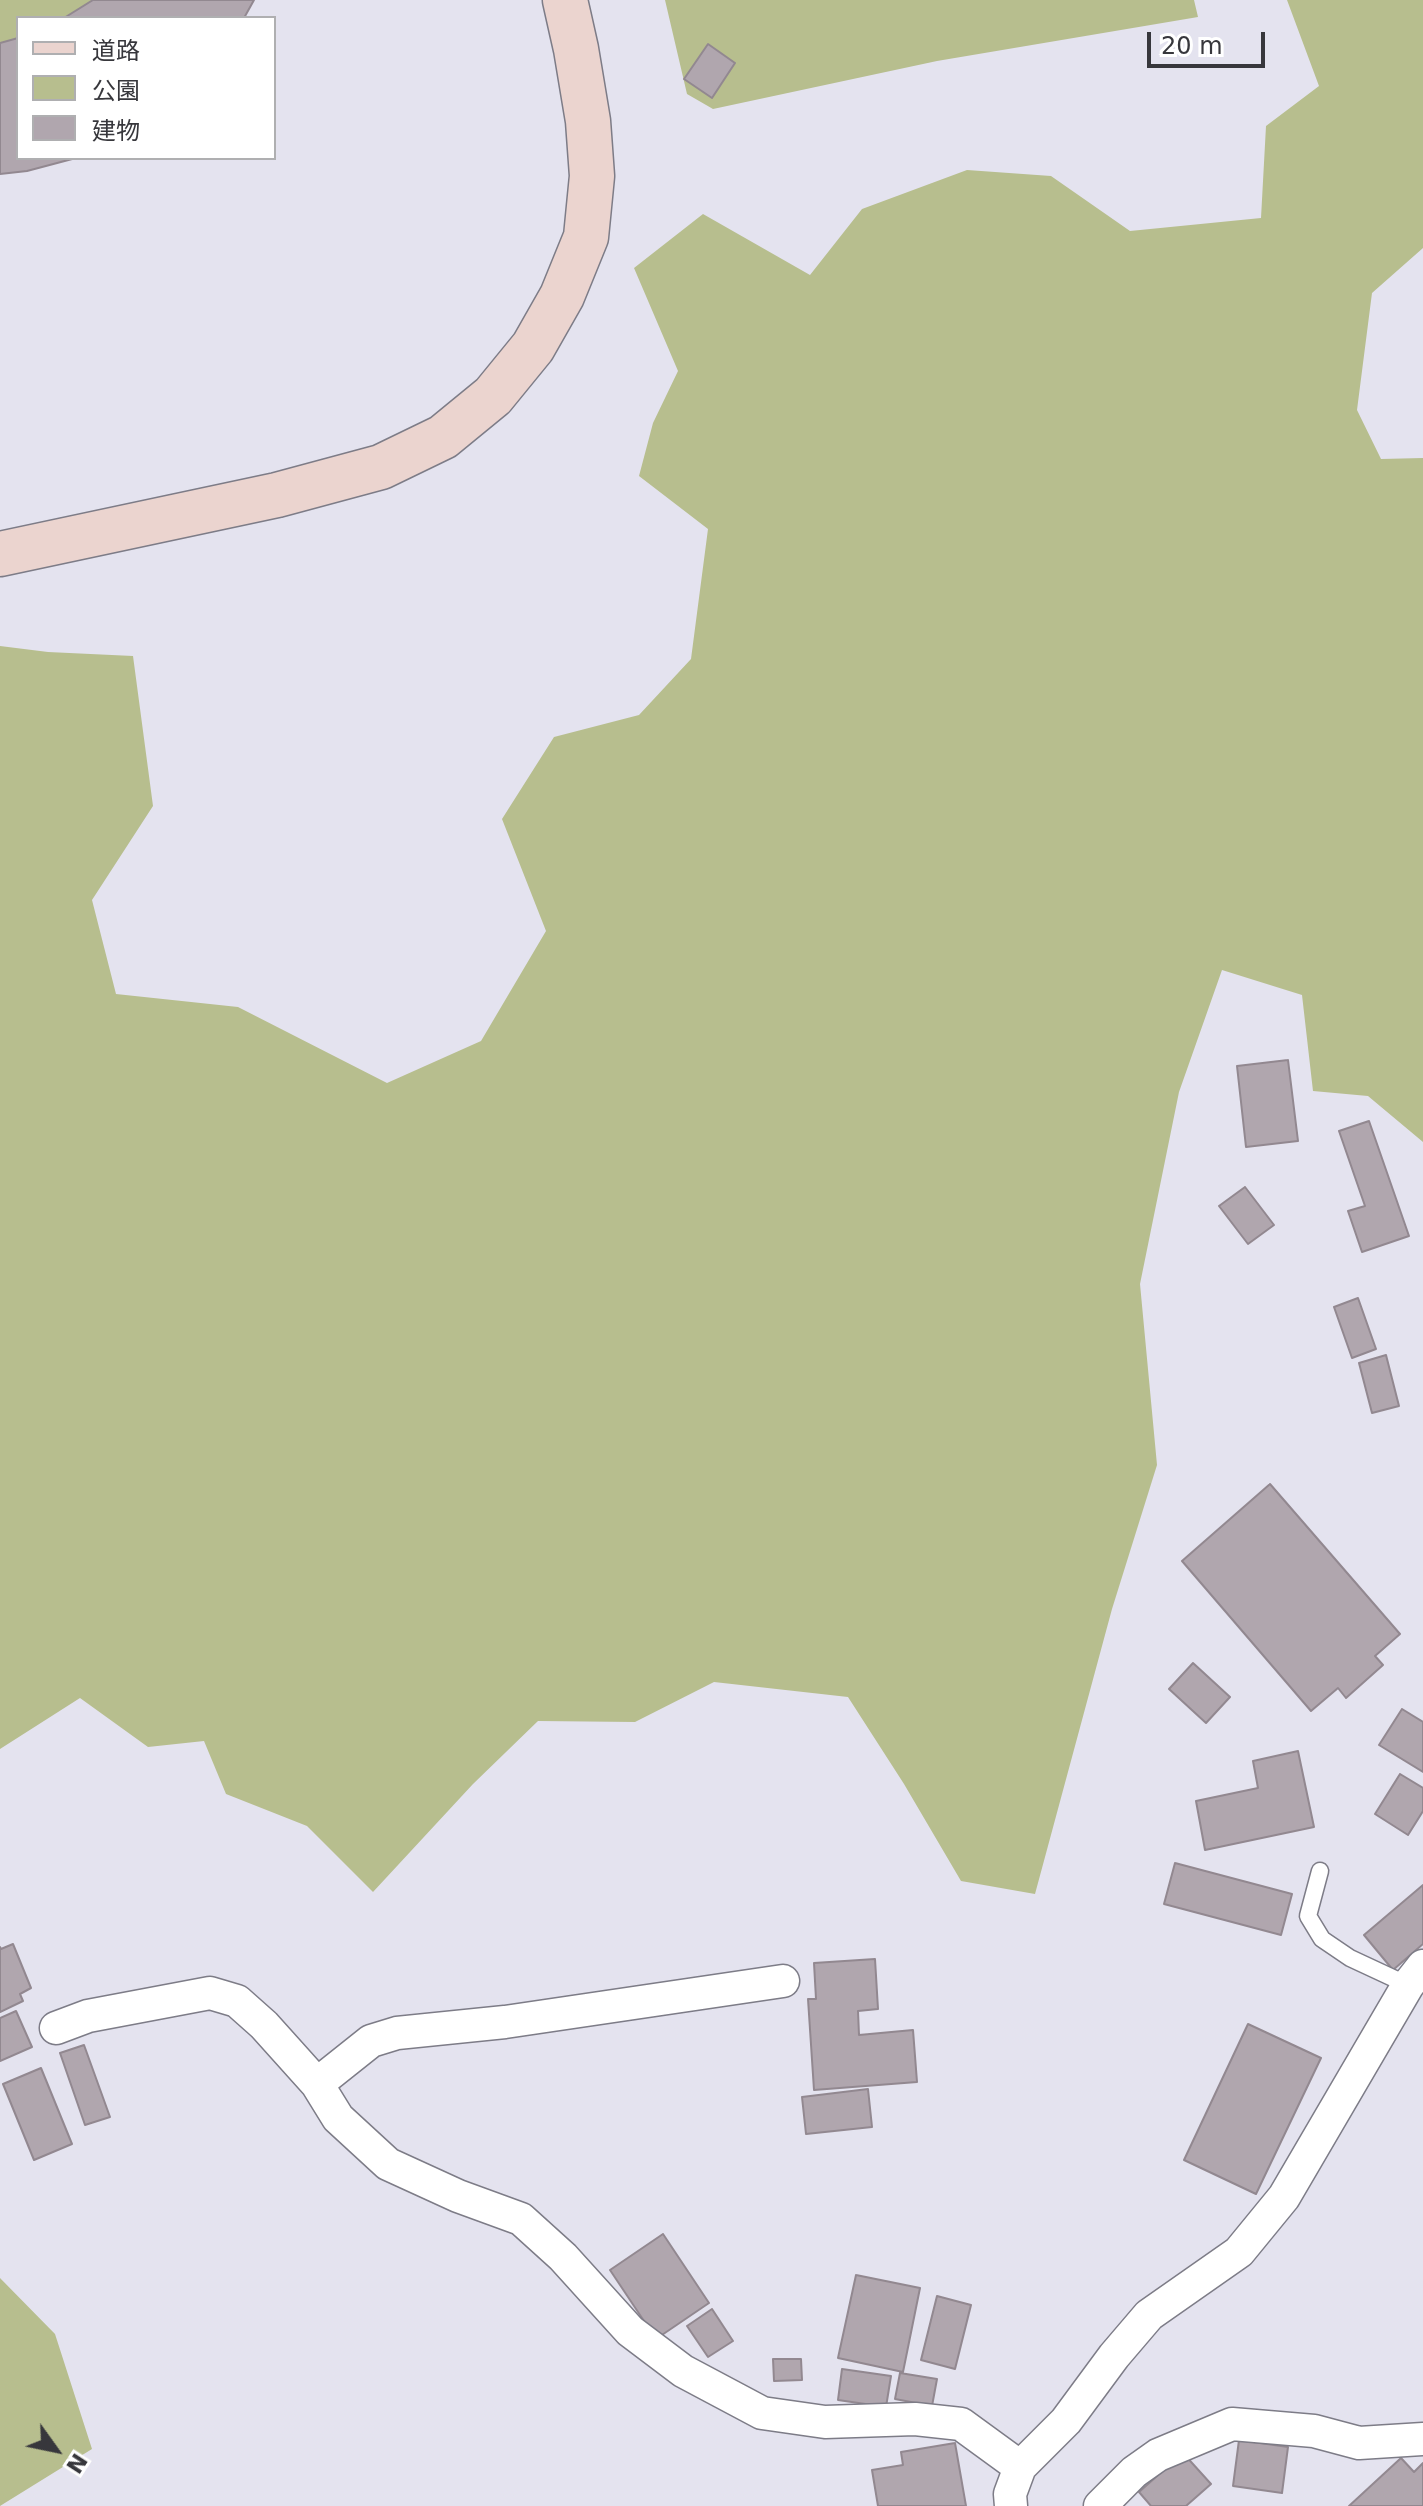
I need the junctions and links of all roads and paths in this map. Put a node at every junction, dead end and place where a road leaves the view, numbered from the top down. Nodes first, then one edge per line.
1 (565, 0) edge
2 (0, 554) edge
3 (1320, 1871) dead end
4 (1419, 1971) edge
5 (783, 1981) dead end
6 (56, 2028) dead end
7 (317, 2084) junction
8 (1423, 2439) edge
9 (1020, 2467) junction
10 (1011, 2506) edge
11 (1100, 2506) edge

1 - 2 street
3 - 4 lane
4 - 9 street
5 - 7 street
6 - 7 street
7 - 9 street
8 - 11 street
9 - 10 street

